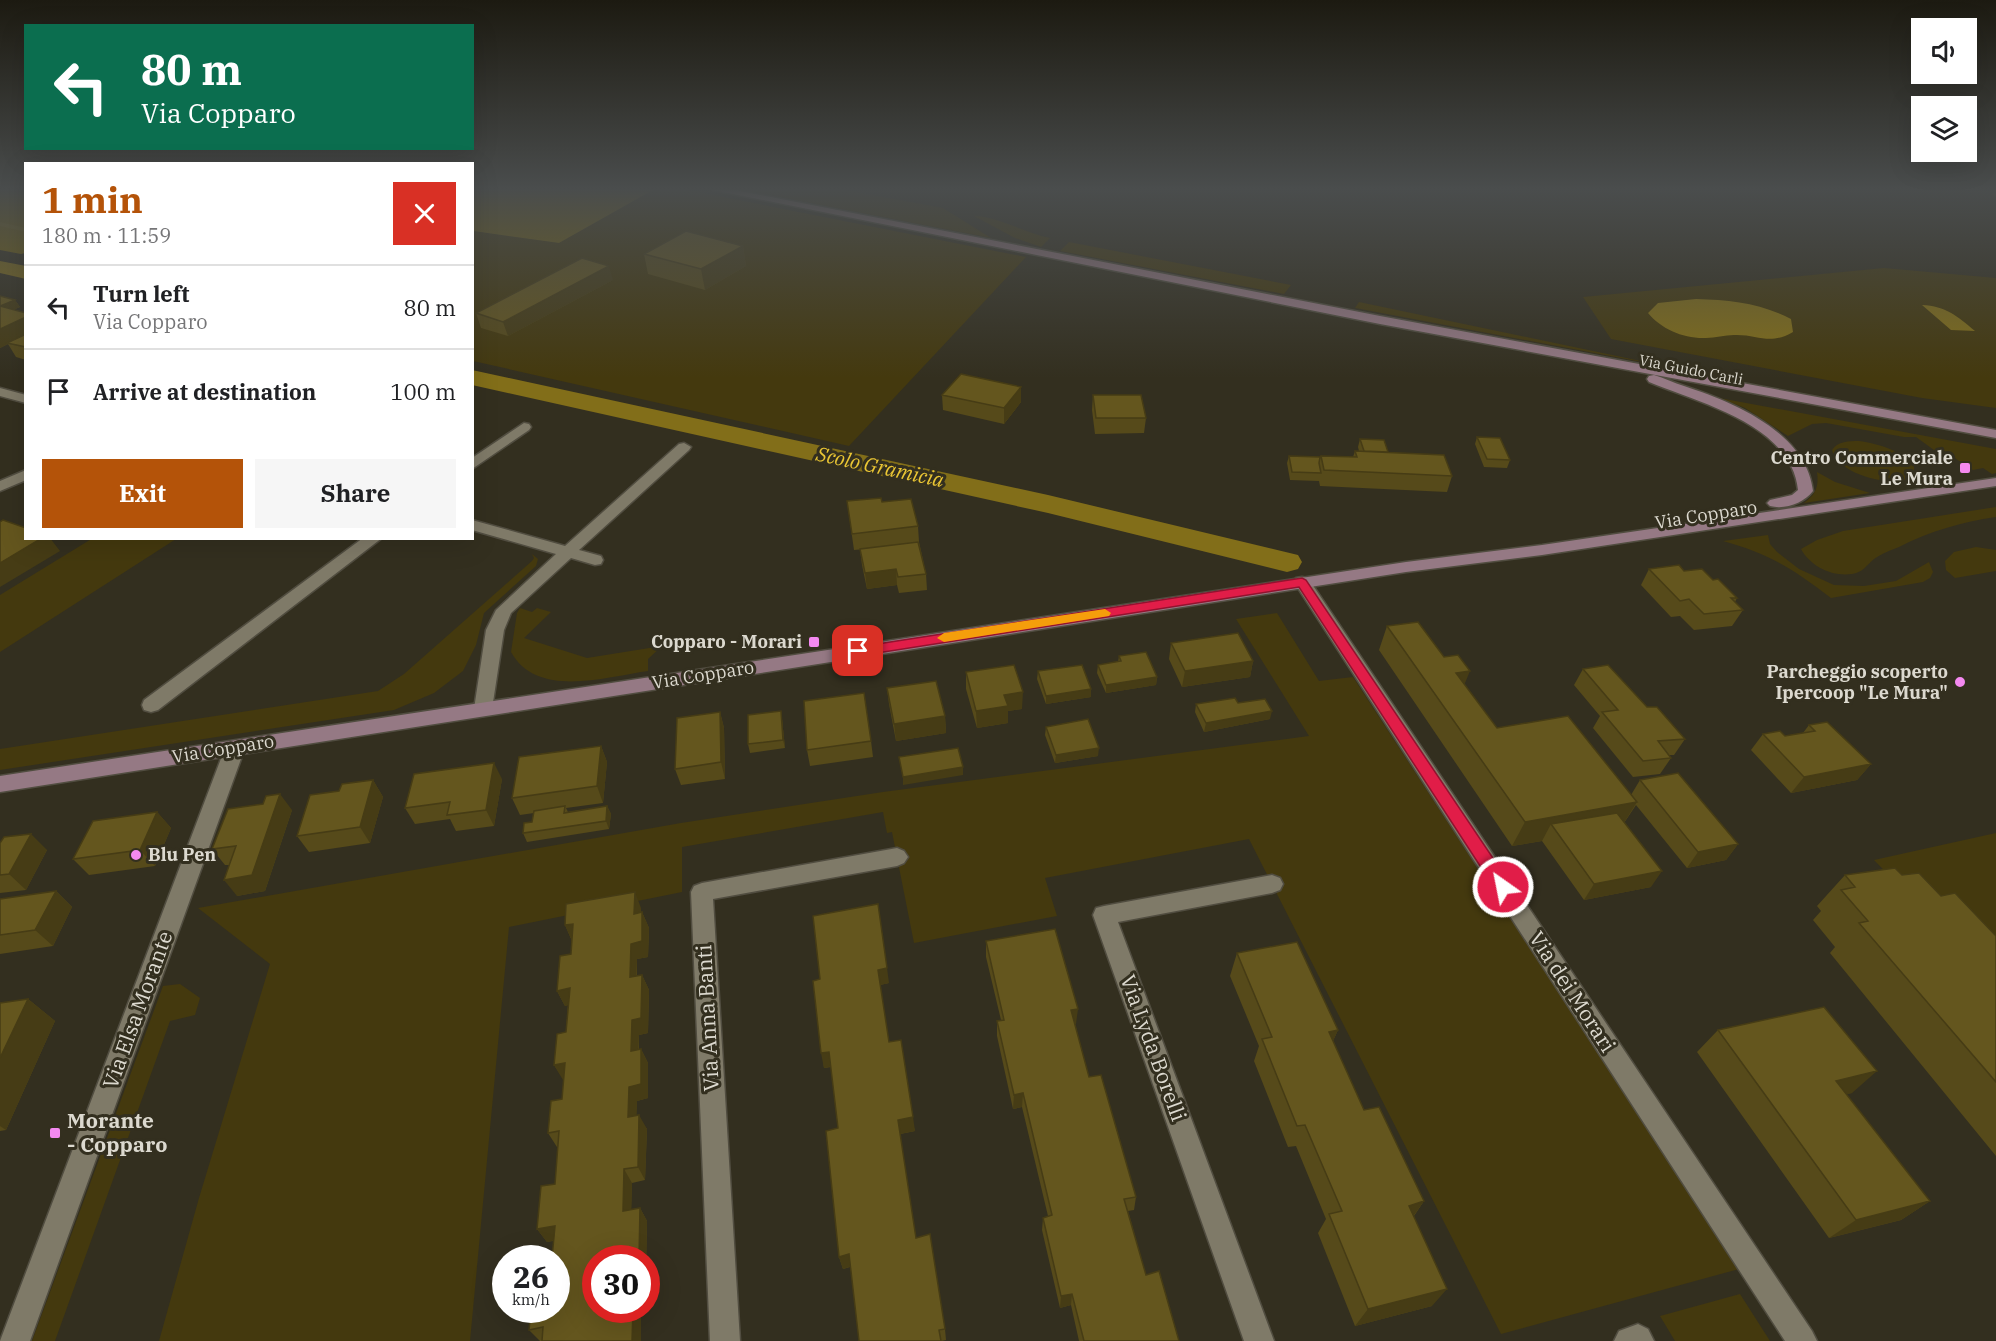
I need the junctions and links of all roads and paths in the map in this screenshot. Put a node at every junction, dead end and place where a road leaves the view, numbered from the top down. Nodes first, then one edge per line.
1 (1037, 253) edge
2 (1380, 320) junction
3 (1654, 379) junction
4 (0, 392) edge
5 (24, 398) edge
6 (524, 427) dead end
7 (1996, 434) edge
8 (1996, 445) edge
9 (684, 447) dead end
10 (474, 464) edge
11 (24, 475) edge
12 (1996, 482) edge
13 (0, 487) edge
14 (474, 526) edge
15 (371, 540) edge
16 (567, 552) junction
17 (595, 560) dead end
18 (1406, 567) junction
19 (1302, 582) junction
20 (151, 705) dead end
21 (483, 709) junction
22 (236, 747) junction
23 (0, 784) edge
24 (897, 857) dead end
25 (1272, 884) dead end
26 (15, 1341) edge
27 (725, 1341) edge
28 (1259, 1341) edge
29 (1629, 1341) edge
30 (1639, 1341) edge
31 (1802, 1341) edge

1 - 2 street, Via Guido Carli
2 - 3 street, Via Guido Carli
2 - 7 street, Via Guido Carli
3 - 8 street, Via Guido Carli
3 - 18 street, Via Copparo
4 - 5 street
6 - 10 street
9 - 16 street
11 - 13 street
12 - 18 street, Via Copparo
14 - 16 street
15 - 20 street
16 - 17 street
16 - 21 street
18 - 19 street, Via Copparo
19 - 21 street, Via Copparo
19 - 31 street, Via dei Morari
21 - 22 street, Via Copparo
22 - 23 street, Via Copparo
22 - 26 street, Via Elsa Morante
24 - 27 street, Via Anna Banti
25 - 28 street, Via Lyda Borelli
29 - 30 street

